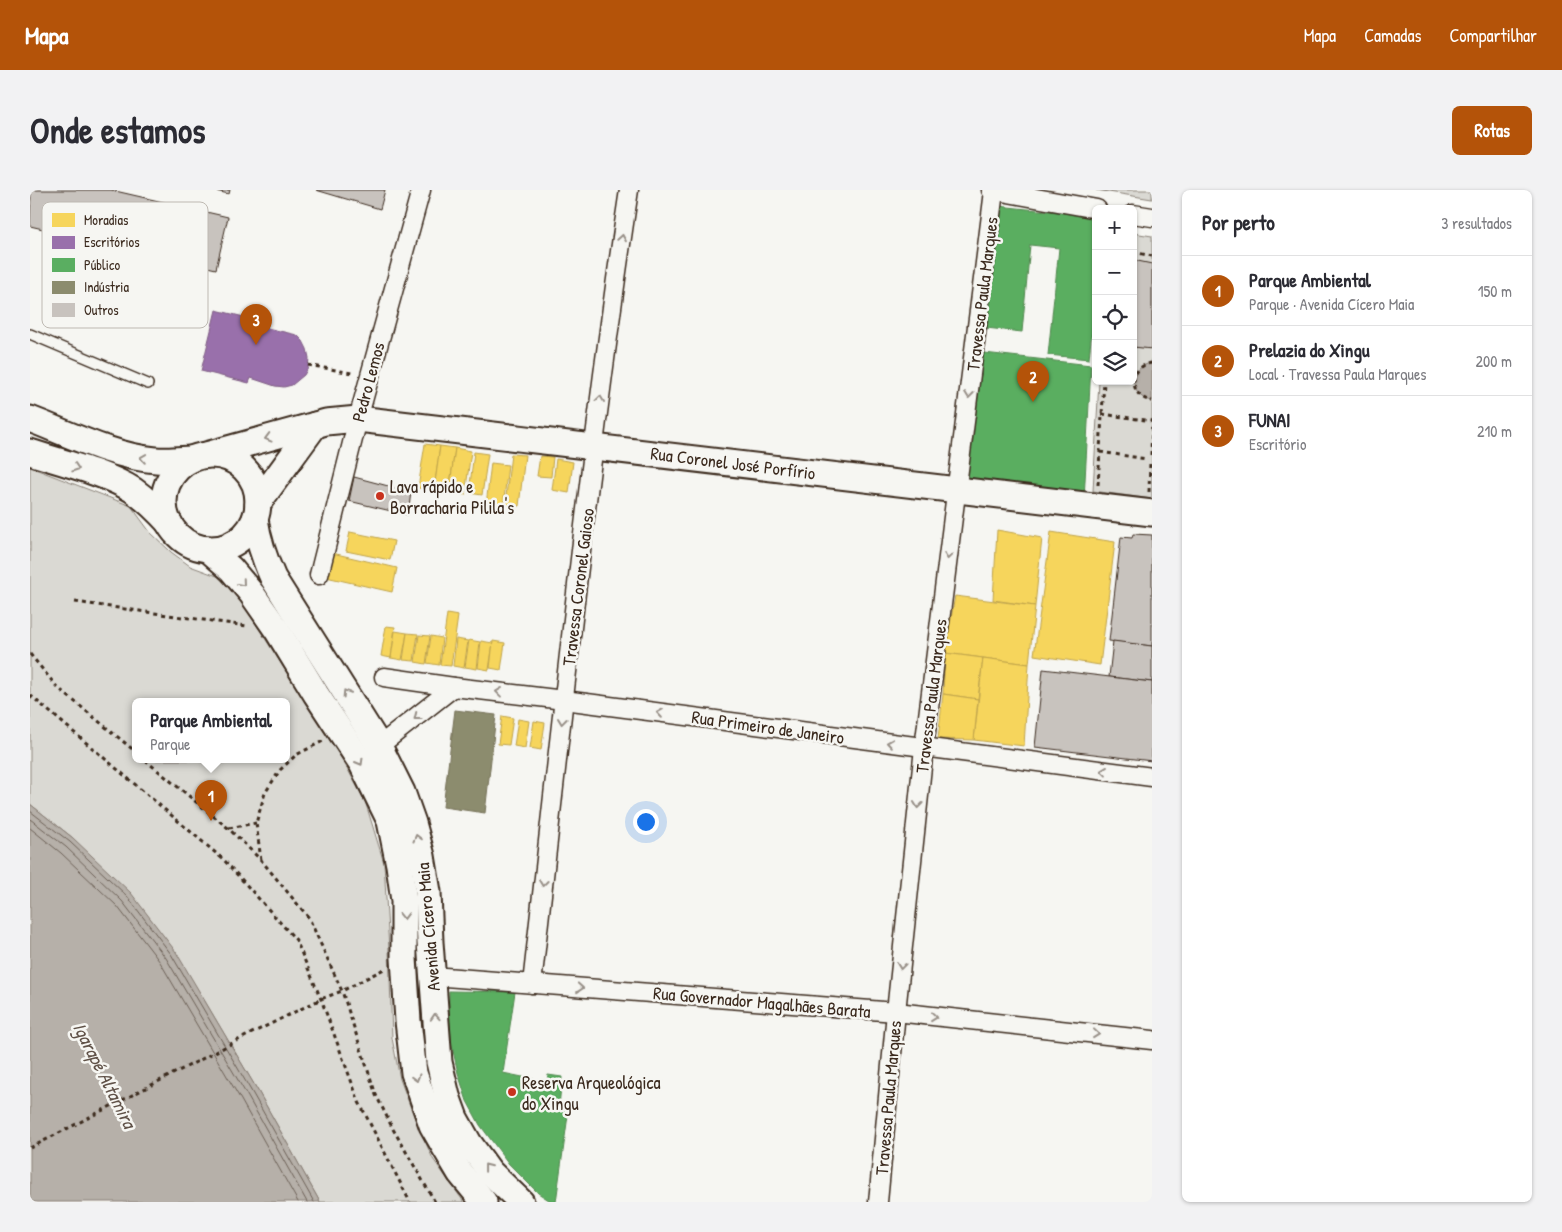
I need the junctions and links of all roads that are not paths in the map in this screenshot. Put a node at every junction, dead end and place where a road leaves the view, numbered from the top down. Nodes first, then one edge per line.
1 (421, 190) edge
2 (629, 190) edge
3 (991, 190) edge
4 (994, 191) edge
5 (1092, 208) edge
6 (1137, 215) edge
7 (1152, 217) edge
8 (30, 334) edge
9 (148, 384) dead end
10 (30, 419) edge
11 (358, 419) junction
12 (315, 425) junction
13 (594, 447) junction
14 (30, 452) edge
15 (199, 457) junction
16 (957, 489) junction
17 (1150, 506) edge
18 (256, 511) junction
19 (170, 524) junction
20 (208, 548) junction
21 (319, 575) dead end
22 (384, 677) dead end
23 (454, 687) junction
24 (564, 700) junction
25 (379, 746) junction
26 (924, 748) junction
27 (1152, 777) edge
28 (432, 976) junction
29 (532, 984) junction
30 (896, 1012) junction
31 (1152, 1040) edge
32 (484, 1202) edge
33 (521, 1202) edge
34 (878, 1202) edge

1 - 11 street, Pedro Lemos
13 -> 2 street, Travessa Coronel Gaioso
3 - 4 street
4 - 5 street
4 -> 16 street, Travessa Paula Marques
6 - 7 street
8 - 9 lane
15 -> 10 main road
11 - 12 main road, Rua Coronel José Porfírio
11 - 13 main road, Rua Coronel José Porfírio
11 - 21 street, Pedro Lemos
12 -> 15 main road, Rua Coronel José Porfírio
12 - 18 main road
13 - 16 main road, Rua Coronel José Porfírio
13 - 24 street, Travessa Coronel Gaioso
14 -> 19 main road
15 - 18 main road
15 - 19 main road
16 - 17 main road, Rua Coronel José Porfírio
16 -> 26 street, Travessa Paula Marques
18 - 20 main road
25 -> 18 main road, Avenida Cícero Maia
19 - 20 main road
20 -> 32 main road, Avenida Cícero Maia
22 - 23 street, Rua Primeiro de Janeiro
24 -> 23 street, Rua Primeiro de Janeiro
23 -> 25 street
26 -> 24 street, Rua Primeiro de Janeiro
24 -> 29 street, Travessa Coronel Gaioso
28 -> 25 main road, Avenida Cícero Maia
27 -> 26 street, Rua Primeiro de Janeiro
26 -> 30 street, Travessa Paula Marques
28 - 29 street, Rua Governador Magalhães Barata
33 -> 28 main road, Avenida Cícero Maia
29 -> 30 street, Rua Governador Magalhães Barata
30 -> 31 street, Rua Governador Magalhães Barata
30 - 34 street, Travessa Paula Marques

